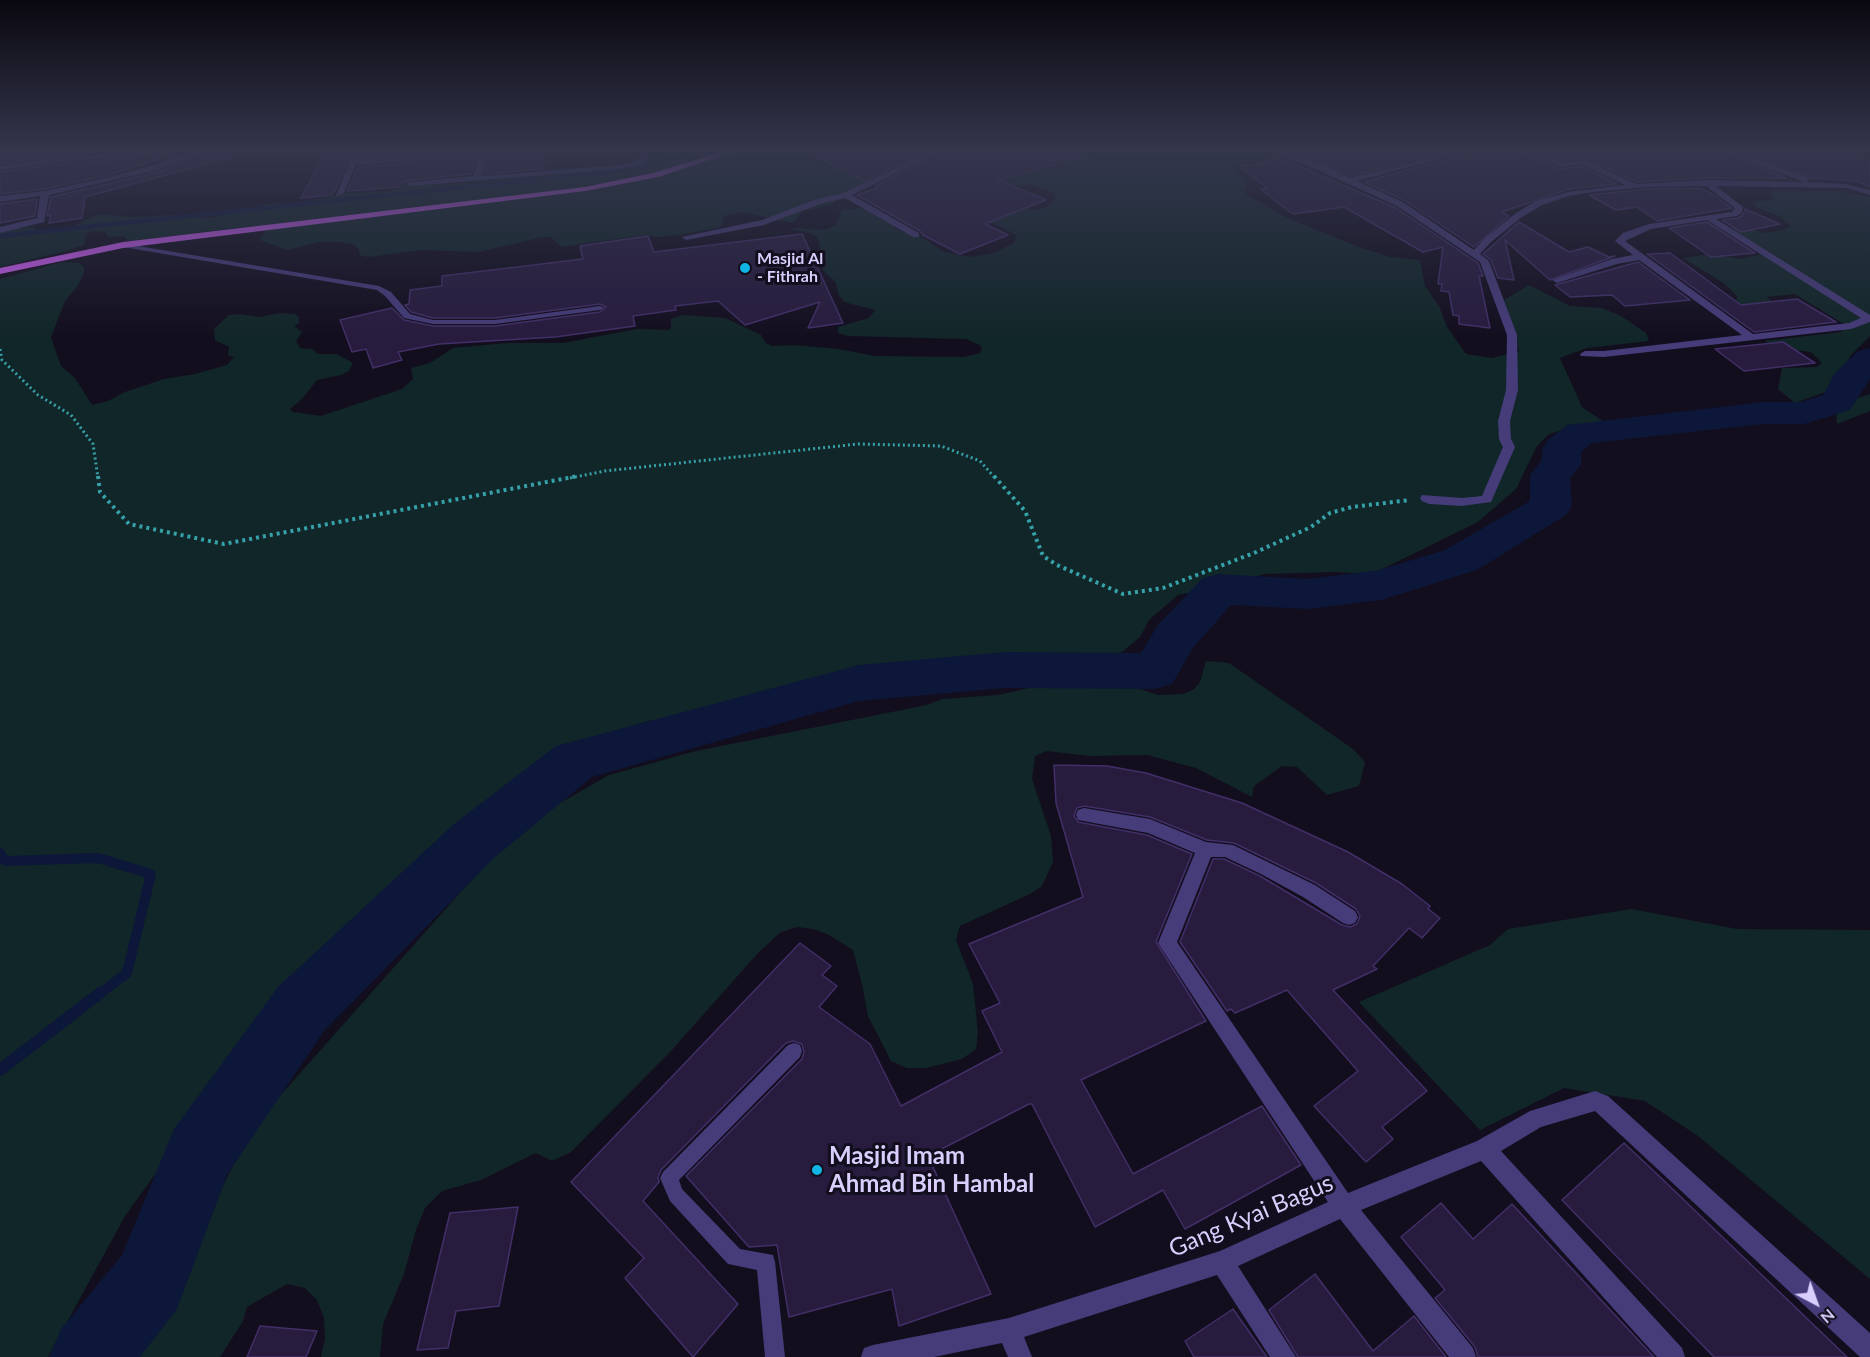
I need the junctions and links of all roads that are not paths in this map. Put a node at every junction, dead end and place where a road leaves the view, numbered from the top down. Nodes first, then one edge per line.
1 (42, 214) edge
2 (376, 214) edge
3 (784, 214) edge
4 (881, 214) edge
5 (1415, 214) edge
6 (1520, 214) edge
7 (1731, 214) edge
8 (1708, 217) junction
9 (0, 230) edge
10 (916, 234) dead end
11 (686, 237) dead end
12 (123, 245) junction
13 (1474, 256) junction
14 (1640, 257) junction
15 (0, 270) edge
16 (1557, 280) dead end
17 (600, 308) dead end
18 (1751, 337) junction
19 (1585, 354) dead end
20 (1426, 498) road end
21 (1084, 814) dead end
22 (1205, 849) junction
23 (1349, 917) dead end
24 (794, 1051) dead end
25 (1484, 1149) junction
26 (1344, 1206) junction
27 (1222, 1263) junction
28 (1009, 1330) junction
29 (1870, 1350) edge
30 (775, 1357) edge
31 (873, 1357) edge
32 (1020, 1357) edge
33 (1284, 1357) edge
34 (1464, 1357) edge
35 (1673, 1357) edge

1 - 9 street
2 - 12 main road
3 - 11 street
4 - 10 street
5 - 13 street
6 - 13 street
7 - 8 street
8 - 14 street
8 - 18 street
12 - 15 main road
12 - 17 lane
13 - 20 street
14 - 16 street
14 - 18 street
18 - 19 street
21 - 22 street
22 - 23 street
22 - 26 street
24 - 30 lane
25 - 26 street, Gang Kyai Bagus
25 - 29 street, Gang Kyai Bagus
25 - 35 street
26 - 27 street, Gang Kyai Bagus
26 - 34 street
27 - 28 street, Gang Kyai Bagus
27 - 33 street
28 - 31 street, Gang Kyai Bagus
28 - 32 street

